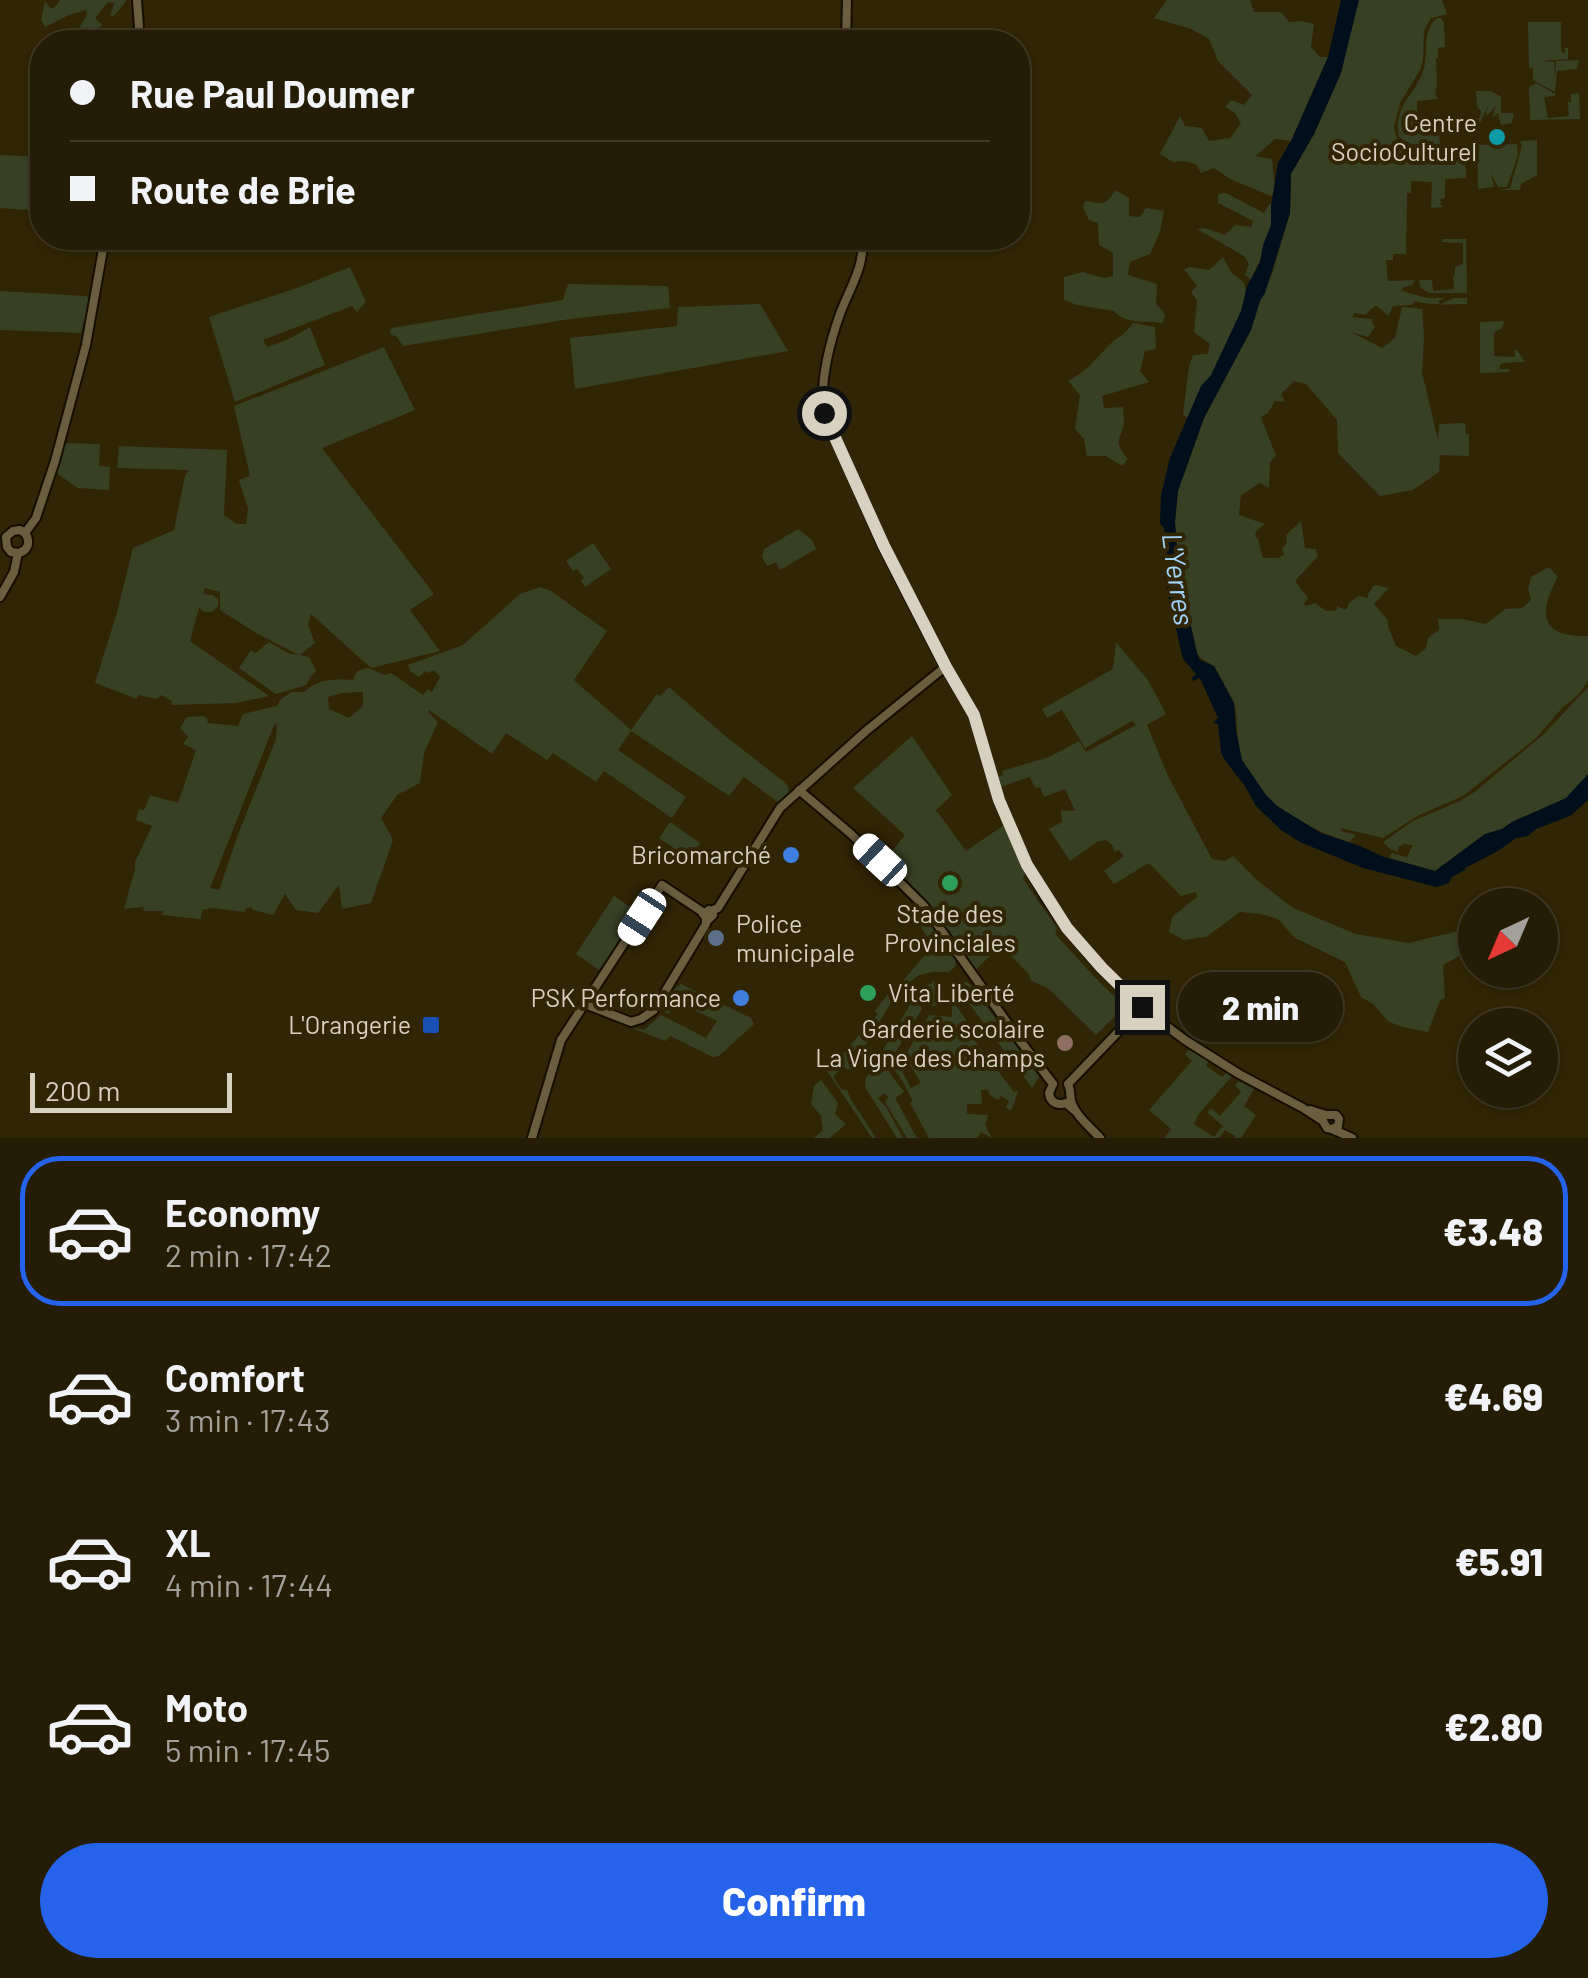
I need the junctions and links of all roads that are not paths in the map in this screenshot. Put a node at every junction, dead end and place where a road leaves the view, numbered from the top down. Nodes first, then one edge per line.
1 (136, 0) edge
2 (847, 0) edge
3 (139, 30) edge
4 (846, 30) edge
5 (102, 250) edge
6 (864, 250) edge
7 (26, 534) junction
8 (18, 554) junction
9 (0, 597) edge
10 (946, 667) junction
11 (799, 790) junction
12 (707, 914) junction
13 (585, 1004) junction
14 (1142, 1007) junction
15 (1053, 1084) junction
16 (1068, 1084) junction
17 (1068, 1101) junction
18 (1324, 1118) junction
19 (1335, 1128) junction
20 (532, 1138) edge
21 (1100, 1138) edge
22 (1352, 1138) edge

1 - 3 street
2 - 4 street
5 - 7 street
6 - 10 street
7 - 8 street
7 - 8 street
8 - 9 street
10 - 11 street
10 - 14 street
11 - 12 street
11 - 15 street
12 - 13 street
12 - 13 street
13 - 20 street
14 - 16 street
14 - 18 street
15 - 16 street
15 - 17 street
16 - 17 street
17 - 21 street
18 - 19 street
18 - 19 street
19 - 22 street

